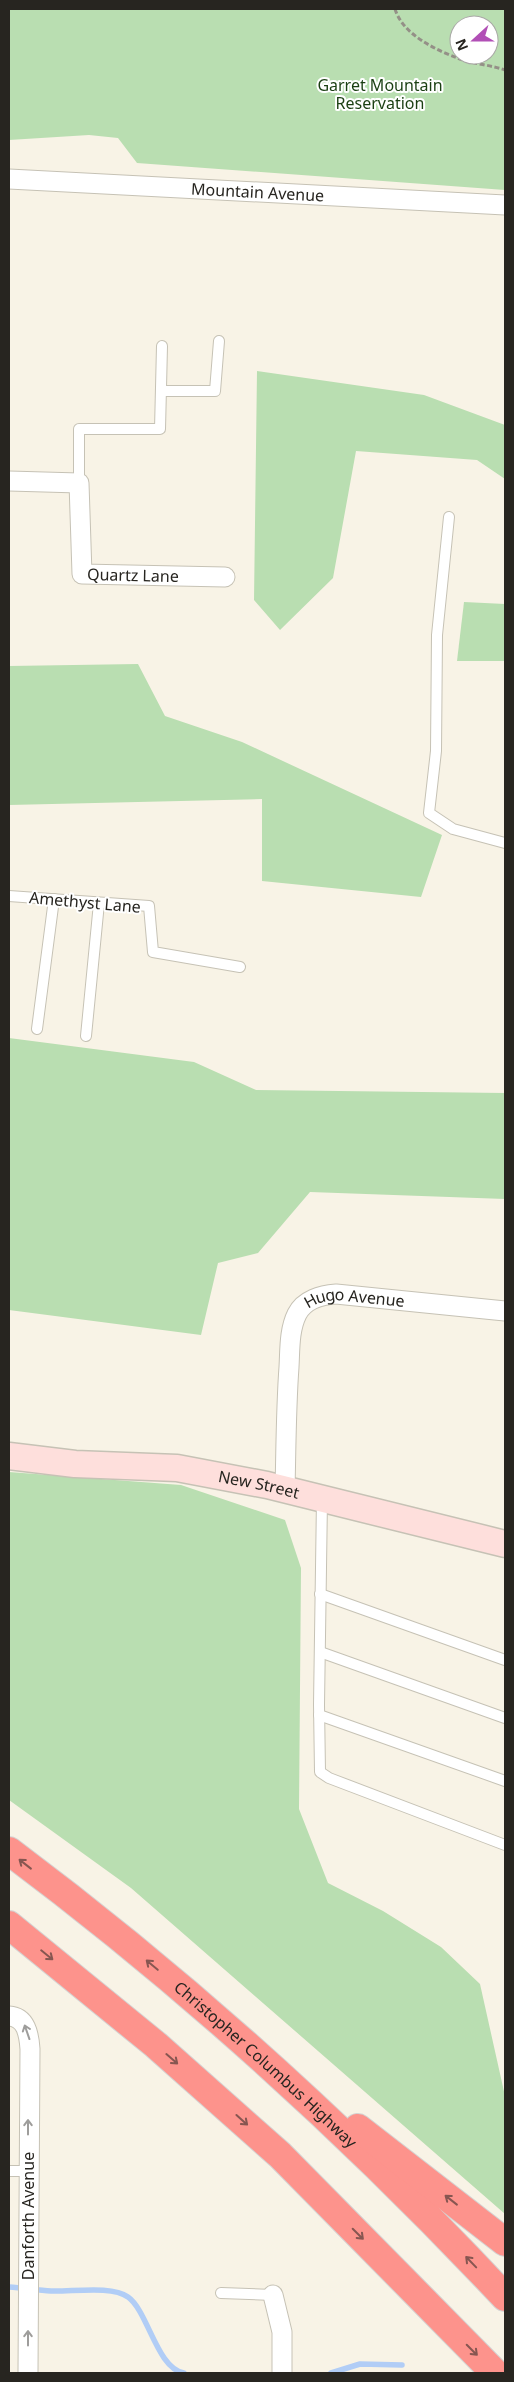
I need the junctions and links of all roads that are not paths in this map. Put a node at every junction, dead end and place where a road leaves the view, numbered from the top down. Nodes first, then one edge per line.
1 (9, 179) edge
2 (505, 205) edge
3 (219, 340) dead end
4 (162, 346) dead end
5 (161, 390) junction
6 (9, 482) edge
7 (79, 483) junction
8 (449, 517) dead end
9 (225, 578) dead end
10 (505, 843) edge
11 (9, 896) edge
12 (54, 899) junction
13 (99, 903) junction
14 (240, 966) dead end
15 (37, 1029) dead end
16 (86, 1036) dead end
17 (505, 1311) edge
18 (9, 1456) edge
19 (285, 1490) junction
20 (322, 1499) junction
21 (505, 1544) edge
22 (320, 1594) junction
23 (320, 1652) junction
24 (505, 1660) edge
25 (319, 1715) junction
26 (505, 1718) edge
27 (505, 1781) edge
28 (505, 1845) edge
29 (9, 1852) edge
30 (9, 1925) edge
31 (9, 2016) edge
32 (216, 2019) junction
33 (9, 2171) edge
34 (29, 2171) junction
35 (505, 2242) edge
36 (221, 2293) dead end
37 (273, 2295) joint
38 (505, 2297) edge
39 (28, 2373) edge
40 (282, 2373) edge
41 (495, 2373) edge

1 - 2 street, Mountain Avenue
3 - 5 lane
4 - 5 lane
5 - 7 lane
6 - 7 street
7 - 9 street, Quartz Lane
8 - 10 lane
11 - 12 lane, Amethyst Lane
12 - 13 lane, Amethyst Lane
12 - 15 lane
13 - 14 lane, Amethyst Lane
13 - 16 lane
17 - 19 street, Hugo Avenue
18 - 19 street, New Street
19 - 20 street, New Street
20 - 21 street, New Street
20 - 22 lane
22 - 23 lane
22 - 24 lane
23 - 25 lane
23 - 26 lane
25 - 27 lane
25 - 28 lane
32 -> 29 highway, Christopher Columbus Highway
30 -> 41 highway
34 -> 31 street, Danforth Avenue
35 -> 32 highway
38 -> 32 highway, Christopher Columbus Highway
33 - 34 lane
39 -> 34 street, Danforth Avenue
36 - 37 lane
37 - 40 street

